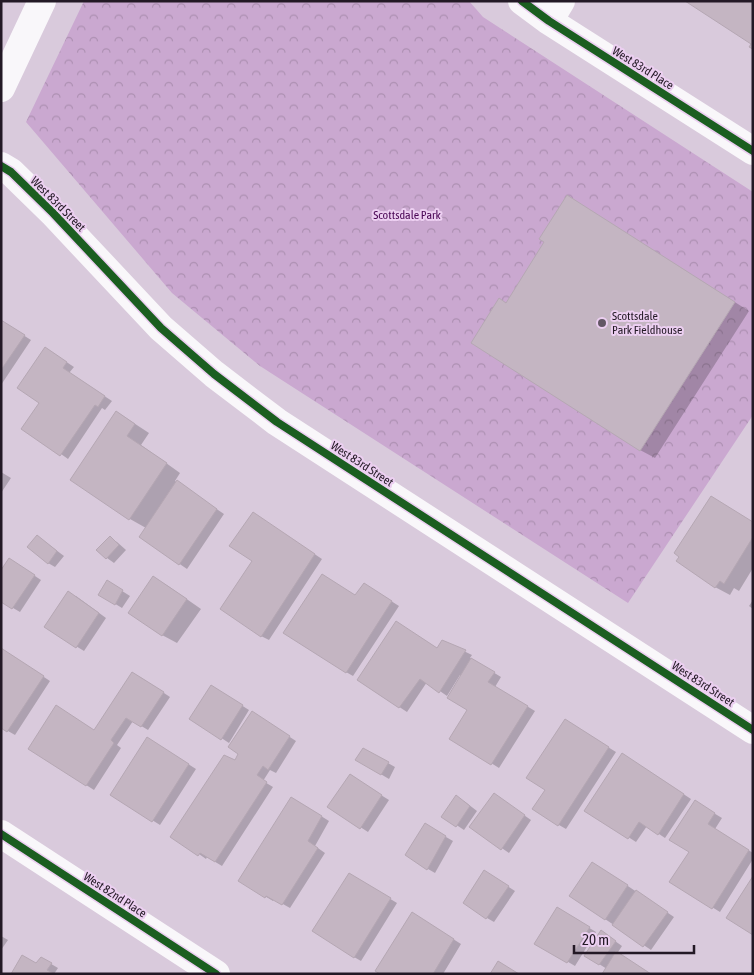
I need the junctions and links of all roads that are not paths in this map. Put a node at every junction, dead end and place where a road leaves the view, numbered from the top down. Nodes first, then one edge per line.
1 (42, 1) edge
2 (522, 1) edge
3 (555, 11) edge
4 (1, 88) edge
5 (753, 151) edge
6 (1, 166) edge
7 (753, 730) edge
8 (1, 834) edge
9 (216, 974) edge

1 - 4 street
2 - 3 street, West 83rd Place
3 - 5 street, West 83rd Place
6 - 7 street, West 83rd Street
8 - 9 street, West 82nd Place

